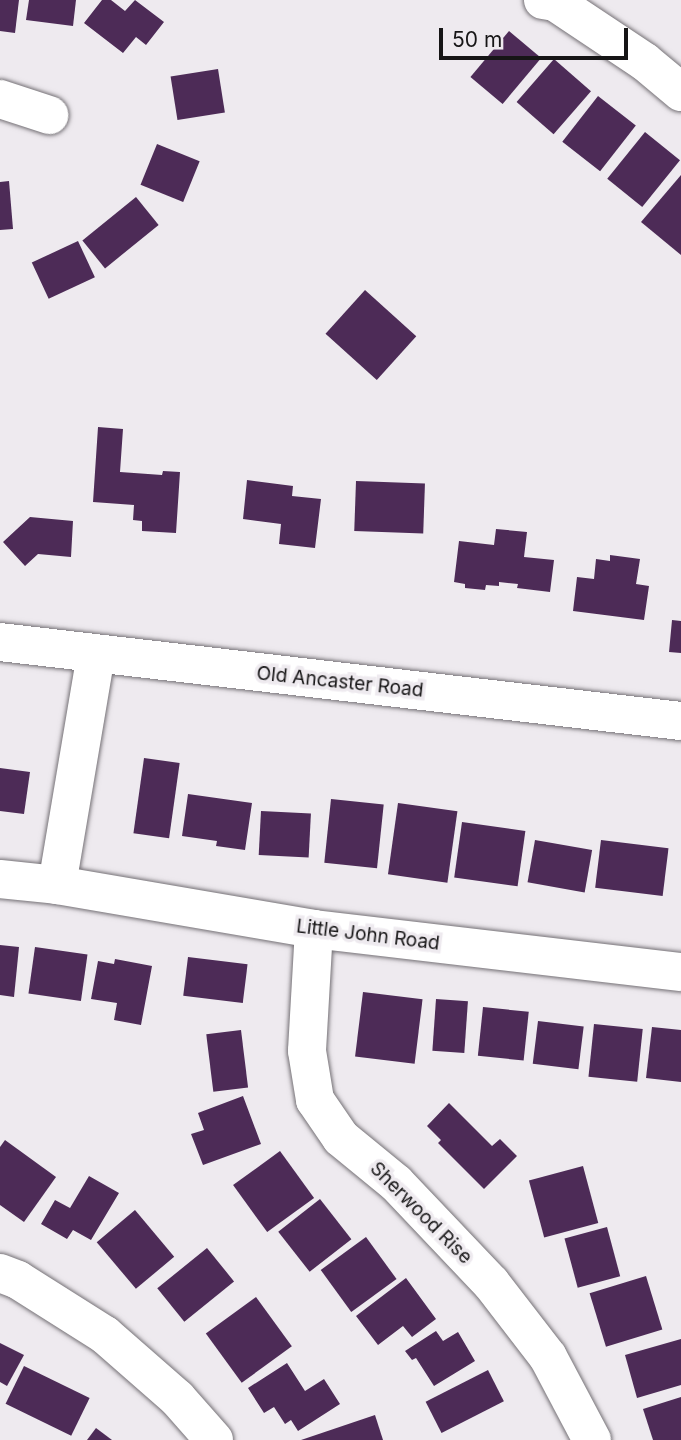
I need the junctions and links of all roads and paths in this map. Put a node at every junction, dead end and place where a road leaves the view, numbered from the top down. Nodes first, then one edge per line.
1 (543, 0) edge
2 (681, 92) edge
3 (0, 99) edge
4 (49, 115) dead end
5 (0, 642) edge
6 (96, 654) junction
7 (681, 721) edge
8 (0, 879) edge
9 (57, 885) junction
10 (314, 929) junction
11 (681, 972) edge
12 (0, 1273) edge
13 (214, 1440) edge
14 (592, 1440) edge

1 - 2 street
3 - 4 street
5 - 6 street, Old Ancaster Road
6 - 7 street, Old Ancaster Road
6 - 9 street
8 - 9 street, Little John Road
9 - 10 street, Little John Road
10 - 11 street, Little John Road
10 - 14 street, Sherwood Rise
12 - 13 street

